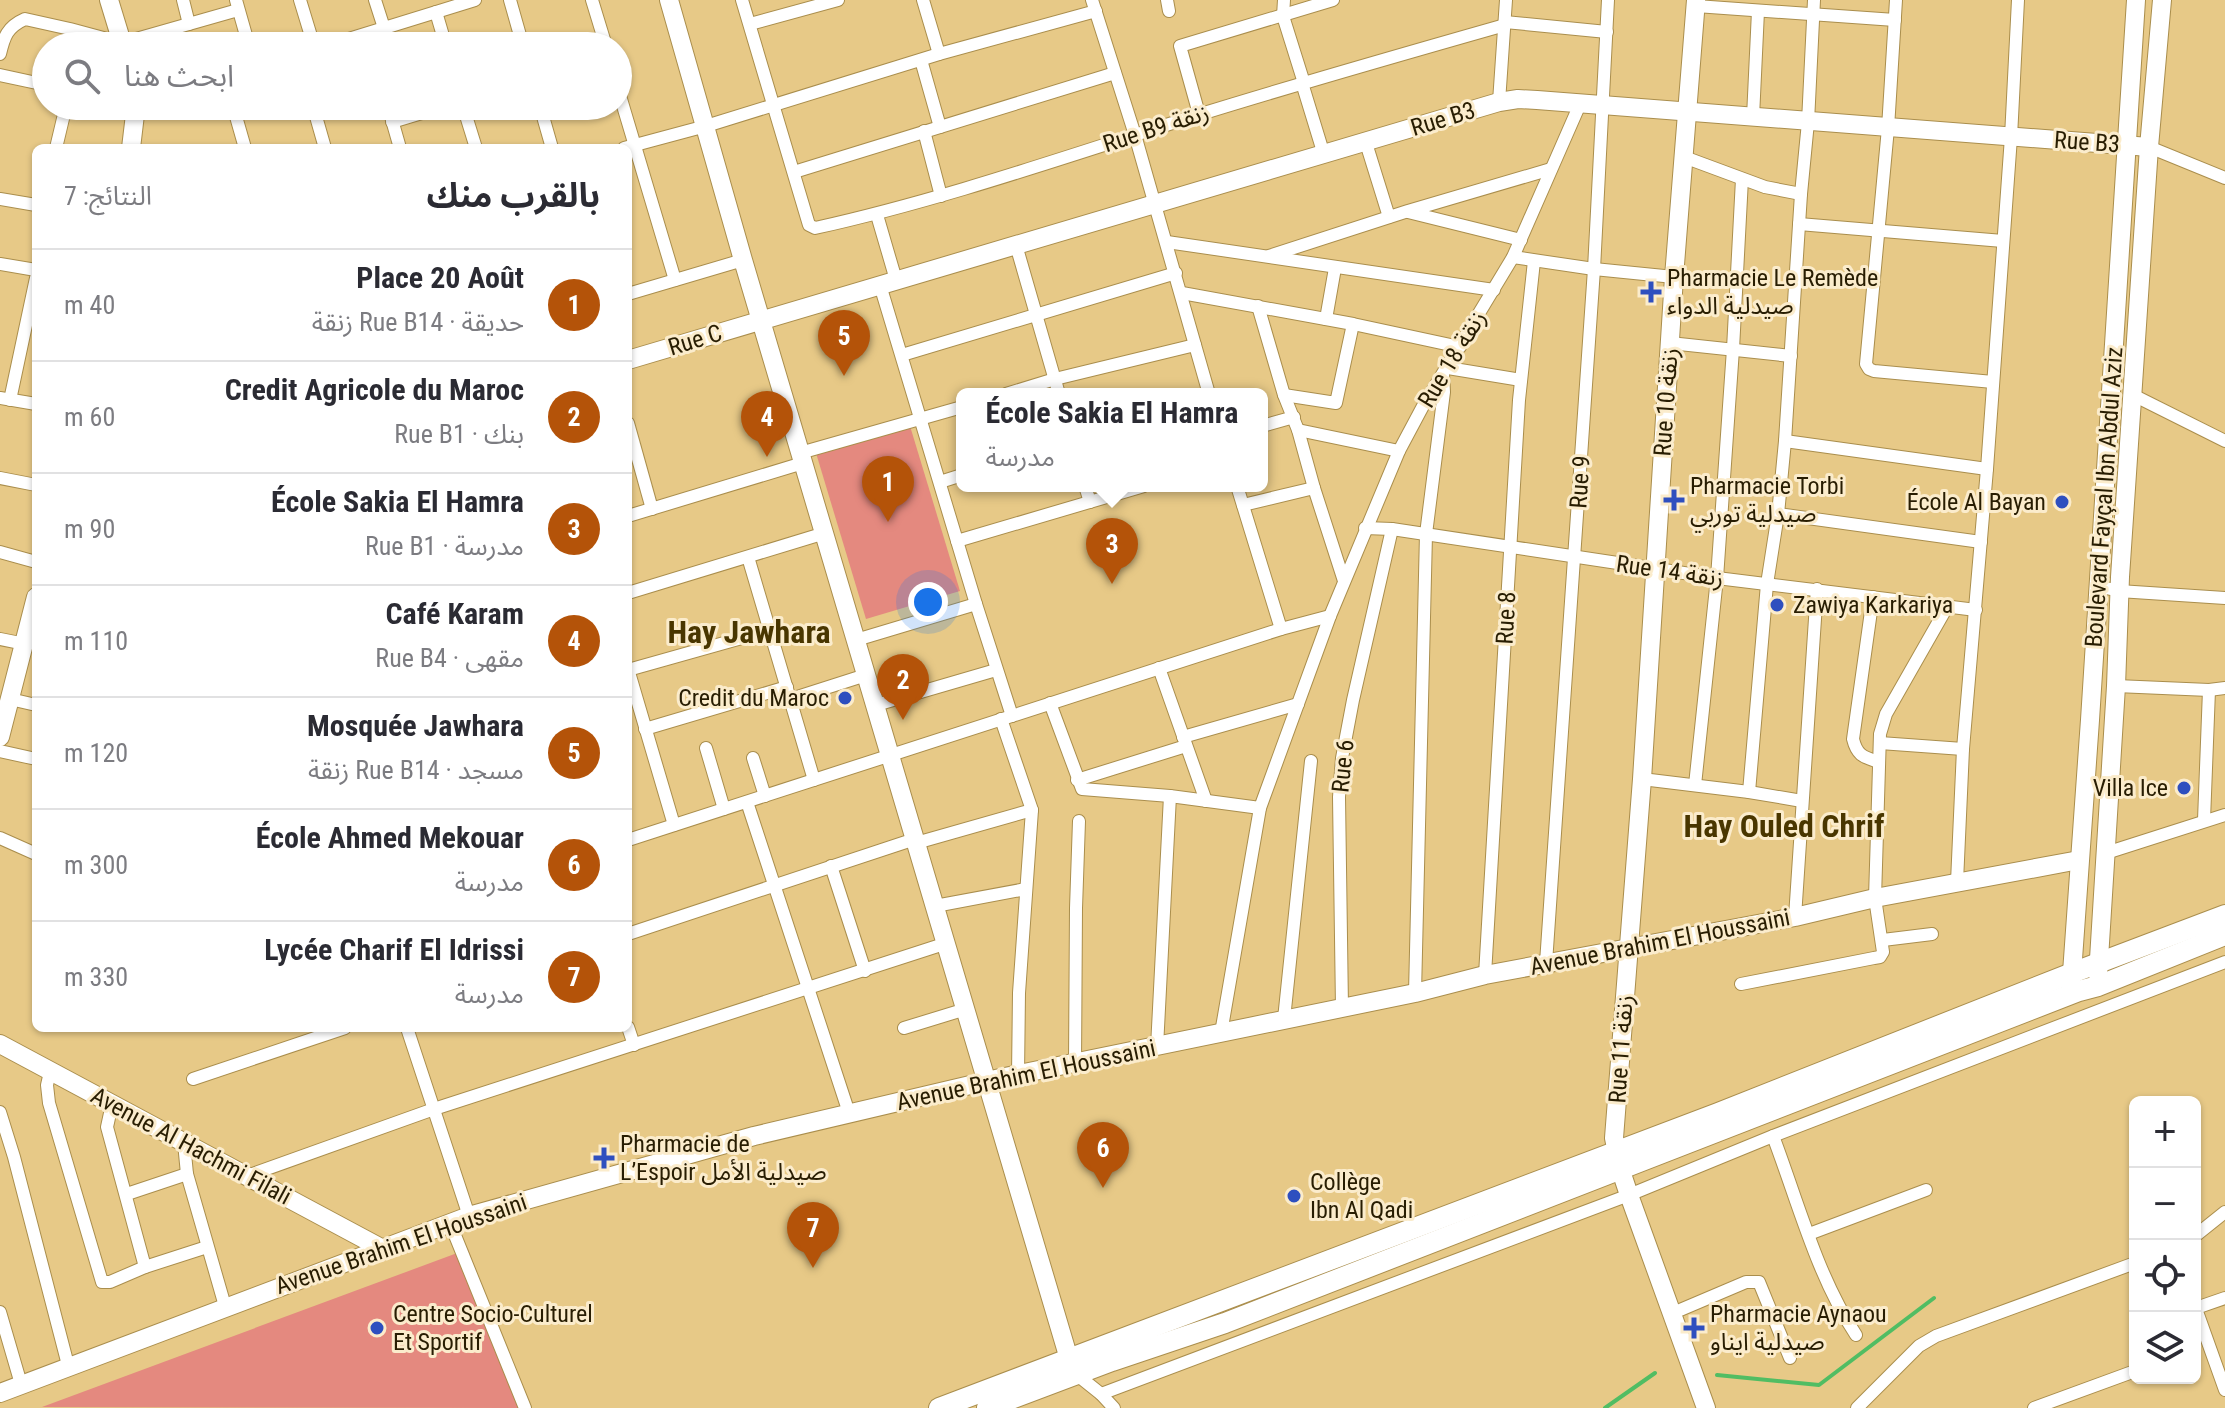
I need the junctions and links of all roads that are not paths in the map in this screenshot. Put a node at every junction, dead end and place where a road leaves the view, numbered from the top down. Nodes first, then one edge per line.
1 (109, 0) edge
2 (183, 0) edge
3 (300, 0) edge
4 (375, 0) edge
5 (475, 0) edge
6 (510, 0) edge
7 (592, 0) edge
8 (669, 0) edge
9 (742, 0) edge
10 (838, 0) edge
11 (923, 0) edge
12 (1284, 0) edge
13 (1333, 0) edge
14 (1506, 0) edge
15 (1608, 0) edge
16 (1814, 0) edge
17 (1896, 0) edge
18 (2018, 0) edge
19 (2136, 0) edge
20 (2162, 0) edge
21 (452, 3) edge
22 (1696, 3) edge
23 (812, 4) edge
24 (237, 5) edge
25 (1094, 6) edge
26 (1758, 11) junction
27 (436, 12) junction
28 (1814, 14) junction
29 (1283, 16) junction
30 (1895, 20) junction
31 (189, 24) junction
32 (750, 24) junction
33 (1505, 24) junction
34 (384, 28) junction
35 (77, 32) edge
36 (119, 32) edge
37 (164, 32) edge
38 (245, 32) edge
39 (310, 32) edge
40 (379, 32) edge
41 (442, 32) edge
42 (519, 32) edge
43 (602, 32) edge
44 (1607, 32) junction
45 (0, 54) edge
46 (939, 54) junction
47 (921, 60) junction
48 (1115, 73) junction
49 (0, 75) edge
50 (32, 82) edge
51 (1303, 83) junction
52 (1499, 102) junction
53 (773, 104) junction
54 (1580, 104) junction
55 (1604, 106) junction
56 (1688, 112) junction
57 (1199, 114) junction
58 (1753, 117) junction
59 (63, 120) edge
60 (136, 120) edge
61 (237, 120) edge
62 (317, 120) edge
63 (399, 120) edge
64 (467, 120) edge
65 (544, 120) edge
66 (624, 120) edge
67 (392, 122) joint
68 (1808, 122) junction
69 (706, 126) junction
70 (940, 127) junction
71 (1888, 128) junction
72 (924, 131) junction
73 (1135, 135) junction
74 (2011, 137) junction
75 (1366, 143) junction
76 (57, 144) edge
77 (136, 144) edge
78 (244, 144) edge
79 (324, 144) edge
80 (399, 144) edge
81 (475, 144) edge
82 (551, 144) edge
83 (629, 144) edge
84 (632, 145) edge
85 (2126, 145) junction
86 (2149, 147) junction
87 (632, 155) edge
88 (1324, 155) junction
89 (1684, 157) junction
90 (1551, 169) junction
91 (794, 172) junction
92 (2225, 178) edge
93 (1742, 179) junction
94 (1801, 194) junction
95 (941, 196) junction
96 (0, 199) edge
97 (1155, 202) junction
98 (32, 204) edge
99 (1408, 211) junction
100 (877, 215) junction
101 (1389, 217) junction
102 (1799, 224) junction
103 (1880, 231) junction
104 (1521, 240) junction
105 (2003, 241) junction
106 (1167, 242) junction
107 (1016, 245) junction
108 (1266, 257) junction
109 (1513, 257) junction
110 (743, 260) junction
111 (1534, 261) junction
112 (0, 264) edge
113 (1335, 268) junction
114 (32, 269) edge
115 (1594, 269) junction
116 (1176, 273) junction
117 (1674, 277) junction
118 (675, 280) junction
119 (888, 282) junction
120 (1494, 290) junction
121 (632, 293) edge
122 (1182, 293) junction
123 (32, 294) edge
124 (1258, 306) junction
125 (1035, 316) junction
126 (1326, 319) junction
127 (761, 320) junction
128 (1353, 324) junction
129 (1670, 343) junction
130 (1195, 345) junction
131 (1460, 347) junction
132 (1733, 349) junction
133 (902, 355) junction
134 (1791, 356) junction
135 (632, 359) edge
136 (1446, 371) junction
137 (1055, 379) junction
138 (1521, 380) junction
139 (1993, 382) junction
140 (1026, 388) edge
141 (1057, 388) edge
142 (1207, 388) edge
143 (1284, 395) junction
144 (2133, 395) junction
145 (5, 399) edge
146 (32, 403) edge
147 (956, 409) edge
148 (921, 420) junction
149 (1296, 423) junction
150 (1268, 425) edge
151 (632, 437) edge
152 (1785, 441) junction
153 (2225, 441) edge
154 (1399, 451) junction
155 (802, 458) junction
156 (1987, 469) junction
157 (956, 477) edge
158 (0, 478) edge
159 (940, 482) junction
160 (32, 484) edge
161 (1314, 488) junction
162 (1087, 492) edge
163 (1124, 492) edge
164 (1239, 492) edge
165 (1090, 502) junction
166 (1243, 505) junction
167 (652, 509) junction
168 (1778, 514) junction
169 (632, 515) edge
170 (1365, 528) junction
171 (1392, 529) junction
172 (825, 533) junction
173 (1426, 534) junction
174 (957, 541) junction
175 (1981, 542) junction
176 (1510, 547) junction
177 (0, 552) edge
178 (748, 557) junction
179 (1574, 558) junction
180 (32, 561) edge
181 (1655, 569) junction
182 (1717, 578) junction
183 (1344, 581) junction
184 (1767, 584) junction
185 (2098, 586) junction
186 (1817, 589) junction
187 (2119, 591) junction
188 (632, 592) edge
189 (1873, 597) junction
190 (2225, 598) edge
191 (976, 604) junction
192 (1947, 607) junction
193 (1976, 610) junction
194 (1330, 616) junction
195 (1281, 629) junction
196 (770, 630) junction
197 (29, 636) edge
198 (0, 639) edge
199 (856, 640) junction
200 (1159, 668) junction
201 (632, 669) edge
202 (996, 670) junction
203 (866, 675) junction
204 (632, 684) edge
205 (2116, 686) junction
206 (2225, 688) edge
207 (2209, 690) junction
208 (789, 693) junction
209 (10, 699) junction
210 (1050, 703) junction
211 (32, 704) edge
212 (1298, 704) junction
213 (876, 705) junction
214 (1006, 717) junction
215 (645, 729) junction
216 (0, 737) edge
217 (1184, 742) junction
218 (1880, 743) junction
219 (706, 748) dead end
220 (1963, 749) junction
221 (0, 751) edge
222 (890, 754) junction
223 (32, 758) edge
224 (753, 758) dead end
225 (1311, 761) dead end
226 (1879, 762) junction
227 (1642, 779) junction
228 (814, 780) junction
229 (1080, 784) junction
230 (1695, 785) junction
231 (1749, 792) junction
232 (765, 796) junction
233 (1170, 796) junction
234 (1206, 801) junction
235 (1802, 801) junction
236 (747, 802) junction
237 (1260, 808) junction
238 (724, 809) junction
239 (1032, 810) junction
240 (2225, 815) edge
241 (2204, 820) junction
242 (1079, 821) dead end
243 (674, 825) junction
244 (0, 838) edge
245 (632, 839) edge
246 (915, 841) junction
247 (32, 850) edge
248 (2106, 853) junction
249 (2079, 860) junction
250 (831, 866) junction
251 (1957, 882) junction
252 (773, 886) junction
253 (1026, 889) junction
254 (1875, 898) junction
255 (935, 906) junction
256 (2225, 915) edge
257 (1795, 917) junction
258 (632, 933) edge
259 (1932, 934) dead end
260 (2225, 935) edge
261 (1883, 940) junction
262 (947, 943) junction
263 (1628, 947) junction
264 (2225, 962) edge
265 (1546, 963) junction
266 (2098, 964) junction
267 (865, 971) junction
268 (2072, 973) junction
269 (1485, 975) junction
270 (1741, 984) dead end
271 (2098, 986) junction
272 (807, 988) junction
273 (1415, 993) junction
274 (2071, 994) junction
275 (1342, 1008) junction
276 (966, 1009) junction
277 (2087, 1015) junction
278 (1284, 1019) junction
279 (904, 1028) dead end
280 (333, 1032) edge
281 (408, 1032) edge
282 (630, 1032) edge
283 (1221, 1033) junction
284 (0, 1044) edge
285 (634, 1045) junction
286 (1157, 1047) junction
287 (1075, 1064) junction
288 (50, 1072) junction
289 (1018, 1075) junction
290 (193, 1079) dead end
291 (986, 1081) junction
292 (112, 1104) junction
293 (434, 1109) junction
294 (0, 1112) edge
295 (849, 1113) junction
296 (1773, 1136) junction
297 (184, 1143) junction
298 (14, 1157) junction
299 (0, 1159) edge
300 (1618, 1160) junction
301 (187, 1174) junction
302 (247, 1176) junction
303 (1926, 1190) dead end
304 (127, 1194) junction
305 (1629, 1195) junction
306 (2225, 1212) edge
307 (469, 1216) junction
308 (450, 1223) junction
309 (2201, 1231) edge
310 (1809, 1234) junction
311 (207, 1247) junction
312 (381, 1248) junction
313 (2129, 1265) edge
314 (145, 1267) junction
315 (2225, 1298) edge
316 (1217, 1303) junction
317 (2201, 1305) edge
318 (225, 1306) junction
319 (0, 1312) edge
320 (2197, 1312) edge
321 (1673, 1313) junction
322 (1225, 1323) junction
323 (1856, 1335) dead end
324 (2208, 1344) junction
325 (1234, 1345) junction
326 (2201, 1347) edge
327 (1790, 1358) dead end
328 (68, 1365) junction
329 (1073, 1366) junction
330 (2129, 1373) edge
331 (2224, 1383) edge
332 (21, 1384) junction
333 (0, 1393) edge
334 (1101, 1394) junction
335 (525, 1408) edge
336 (939, 1408) edge
337 (987, 1408) edge
338 (1114, 1408) edge
339 (1706, 1408) edge
340 (1857, 1408) edge
341 (2034, 1408) edge

1 - 36 street
2 - 31 street
3 - 39 street
4 - 34 street
5 - 21 street
6 - 42 street
7 - 43 street
8 - 69 street
9 - 32 street
10 - 23 street
11 - 46 street
12 - 29 street
13 - 29 street
14 - 33 street
15 - 44 street, Rue 9
16 - 28 street
17 - 30 street
18 - 74 street
19 - 85 street, Boulevard Fayçal Ibn Abdul Aziz
20 - 86 street, Boulevard Fayçal Ibn Abdul Aziz
21 - 27 street
22 - 26 street
22 - 56 street, Rue 10 زنقة
23 - 32 street
24 - 31 street
24 - 38 street
25 - 46 street
25 - 48 street
26 - 28 street
26 - 58 street
27 - 34 street
27 - 41 street
28 - 30 street
28 - 68 street
29 - 51 street
29 - 57 street
30 - 71 street
31 - 37 street
32 - 53 street
33 - 44 street
33 - 51 street, Rue B9 زنقة
33 - 52 street
34 - 40 street
35 - 45 street
44 - 55 street, Rue 9
46 - 47 street
47 - 53 street
47 - 70 street
48 - 70 street
48 - 73 street
49 - 50 street
51 - 57 street, Rue B9 زنقة
51 - 88 street
52 - 54 street, Rue B3
52 - 75 street, Rue B3
53 - 69 street
53 - 91 street
54 - 55 street, Rue B3
54 - 90 street, Rue 18 زنقة
55 - 56 street, Rue B3
55 - 115 street, Rue 9
56 - 58 street, Rue B3
56 - 89 street, Rue 10 زنقة
57 - 73 street, Rue B9 زنقة
58 - 68 street, Rue B3
59 - 76 street
60 - 77 street
61 - 78 street
62 - 79 street
63 - 67 street
64 - 81 street
65 - 82 street
66 - 83 street
67 - 80 street
68 - 71 street, Rue B3
68 - 94 street
69 - 84 street
69 - 110 street
70 - 72 street
71 - 74 street, Rue B3
71 - 103 street
72 - 91 street
72 - 95 street
73 - 95 street, Rue B9 زنقة
73 - 97 street
74 - 85 street, Rue B3
74 - 105 street
75 - 88 street, Rue B3
75 - 101 street
85 - 86 street, Rue B3
85 - 185 street, Boulevard Fayçal Ibn Abdul Aziz
86 - 92 street
86 - 144 street, Boulevard Fayçal Ibn Abdul Aziz
87 - 118 street
88 - 97 street, Rue B3
89 - 93 street
89 - 117 street, Rue 10 زنقة
90 - 99 street
90 - 104 street, Rue 18 زنقة
91 - 100 street, Rue B9 زنقة
93 - 94 street
93 - 132 street
94 - 102 street
95 - 100 street, Rue B9 زنقة
96 - 98 street
97 - 106 street
97 - 107 street, Rue B3
99 - 101 street
99 - 104 street
100 - 119 street
101 - 108 street
102 - 103 street
102 - 134 street
103 - 105 street
103 - 139 street
104 - 109 street, Rue 18 زنقة
105 - 139 street
106 - 108 street
106 - 116 street
107 - 119 street, Rue B3
107 - 125 street
108 - 113 street
109 - 111 street
109 - 120 street, Rue 18 زنقة
110 - 118 street
110 - 127 street
111 - 115 street
111 - 138 street, Rue 8
112 - 114 street
113 - 120 street
113 - 126 street
115 - 117 street
115 - 179 street, Rue 9
116 - 122 street
116 - 125 street
117 - 129 street, Rue 10 زنقة
118 - 121 street
119 - 127 street, Rue B3
119 - 133 street
120 - 131 street, Rue 18 زنقة
122 - 124 street
122 - 130 street
123 - 145 street
124 - 126 street
124 - 143 street
125 - 133 street
125 - 137 street
126 - 128 street
127 - 135 street, Rue C
127 - 155 street
128 - 131 street
128 - 143 street
129 - 132 street
129 - 181 street, Rue 10 زنقة
130 - 137 street
130 - 142 street
131 - 136 street, Rue 18 زنقة
132 - 134 street
132 - 182 street
133 - 148 street
134 - 152 street
136 - 138 street
136 - 154 street, Rue 18 زنقة
136 - 173 street
137 - 140 street
137 - 141 street
138 - 176 street, Rue 8
139 - 156 street
143 - 149 street
144 - 153 street
144 - 187 street, Boulevard Fayçal Ibn Abdul Aziz
145 - 146 street
147 - 148 street
148 - 155 street
148 - 159 street
149 - 150 street
149 - 154 street
149 - 161 street
151 - 167 street
152 - 156 street
152 - 168 street
154 - 170 street, Rue 18 زنقة
155 - 167 street
155 - 172 street
156 - 175 street
157 - 159 street
158 - 160 street
159 - 174 street
161 - 166 street
161 - 183 street
162 - 165 street
163 - 165 street
164 - 166 street
165 - 174 street
166 - 195 street
167 - 169 street
168 - 175 street
168 - 184 street
170 - 171 street, Rue 14 زنقة
170 - 183 street, Rue 18 زنقة
171 - 173 street, Rue 14 زنقة
171 - 275 street, Rue 6
172 - 178 street
172 - 199 street
173 - 176 street, Rue 14 زنقة
173 - 273 street
174 - 191 street
175 - 193 street
176 - 179 street, Rue 14 زنقة
176 - 269 street, Rue 8
177 - 180 street
178 - 188 street
178 - 196 street
179 - 181 street, Rue 14 زنقة
179 - 265 street, Rue 9
181 - 182 street, Rue 14 زنقة
181 - 227 street, Rue 10 زنقة
182 - 184 street, Rue 14 زنقة
182 - 230 street
183 - 194 street, Rue 18 زنقة
184 - 186 street, Rue 14 زنقة
184 - 231 street
185 - 187 street
185 - 249 street, Boulevard Fayçal Ibn Abdul Aziz
186 - 189 street, Rue 14 زنقة
186 - 235 street
187 - 190 street
187 - 205 street, Boulevard Fayçal Ibn Abdul Aziz
189 - 192 street, Rue 14 زنقة
189 - 226 street
191 - 199 street
191 - 202 street
192 - 193 street, Rue 14 زنقة
192 - 218 street
193 - 220 street
194 - 195 street
194 - 212 street, Rue 18 زنقة
195 - 200 street
196 - 201 street
196 - 208 street
197 - 198 street
197 - 209 street
199 - 203 street
200 - 210 street
200 - 217 street
202 - 213 street
202 - 214 street
203 - 208 street
203 - 213 street
204 - 215 street
205 - 207 street
205 - 248 street, Boulevard Fayçal Ibn Abdul Aziz
206 - 207 street
207 - 241 street
208 - 215 street
208 - 228 street
209 - 211 street
209 - 216 street
210 - 214 street
210 - 229 street
212 - 217 street
212 - 237 street, Rue 18 زنقة
213 - 222 street
214 - 222 street
214 - 239 street
215 - 243 street
217 - 229 street
217 - 234 street
218 - 220 street
218 - 226 street
219 - 238 street
220 - 251 street
221 - 223 street
222 - 228 street
222 - 246 street
224 - 232 street
225 - 278 street
226 - 254 street
227 - 230 street
227 - 263 street, Rue 10 زنقة
228 - 232 street
229 - 233 street
230 - 231 street
231 - 235 street
232 - 236 street
233 - 234 street
233 - 286 street
234 - 237 street
235 - 257 street
236 - 238 street
236 - 252 street
237 - 283 street, Rue 18 زنقة
238 - 243 street
239 - 246 street
239 - 253 street
240 - 241 street
241 - 248 street
242 - 287 street
243 - 245 street
244 - 247 street
246 - 250 street
246 - 255 street
248 - 266 street, Boulevard Fayçal Ibn Abdul Aziz
249 - 251 street, Avenue Brahim El Houssaini
249 - 268 street, Boulevard Fayçal Ibn Abdul Aziz
250 - 252 street
250 - 267 street
251 - 254 street, Avenue Brahim El Houssaini
252 - 258 street
252 - 272 street
253 - 255 street
253 - 289 street
254 - 257 street, Avenue Brahim El Houssaini
254 - 261 street
255 - 262 street
256 - 266 main road
257 - 263 street, Avenue Brahim El Houssaini
259 - 261 street
260 - 271 main road
261 - 270 street
262 - 267 street
262 - 276 street
263 - 265 street, Avenue Brahim El Houssaini
263 - 300 street, Rue 11 زنقة
264 - 277 street
265 - 269 street, Avenue Brahim El Houssaini
266 - 268 main road
266 - 271 street, Boulevard Fayçal Ibn Abdul Aziz
267 - 272 street
268 - 274 street, Boulevard Fayçal Ibn Abdul Aziz
268 - 300 main road
269 - 273 street, Avenue Brahim El Houssaini
271 - 274 main road
271 - 277 street
272 - 285 street
272 - 295 street
273 - 275 street, Avenue Brahim El Houssaini
274 - 277 street
274 - 300 main road
275 - 278 street, Avenue Brahim El Houssaini
276 - 279 street
276 - 291 street
277 - 296 street
278 - 283 street, Avenue Brahim El Houssaini
280 - 290 street
281 - 293 street
282 - 285 street
283 - 286 street, Avenue Brahim El Houssaini
284 - 288 street, Avenue Al Hachmi Filali
285 - 293 street
286 - 287 street, Avenue Brahim El Houssaini
287 - 289 street, Avenue Brahim El Houssaini
288 - 292 street, Avenue Al Hachmi Filali
288 - 314 street
289 - 291 street, Avenue Brahim El Houssaini
291 - 295 street, Avenue Brahim El Houssaini
291 - 329 street
292 - 297 street, Avenue Al Hachmi Filali
292 - 304 street
293 - 302 street
293 - 307 street
294 - 298 street
295 - 307 street, Avenue Brahim El Houssaini
296 - 305 street
296 - 310 street
297 - 301 street
297 - 302 street, Avenue Al Hachmi Filali
298 - 299 street
298 - 328 street
300 - 305 street, Rue 11 زنقة
300 - 316 main road
300 - 322 main road
301 - 304 street
301 - 311 street
302 - 312 street, Avenue Al Hachmi Filali
303 - 310 street
304 - 314 street
305 - 321 street, Rue 11 زنقة
305 - 325 street
306 - 309 street
307 - 308 street, Avenue Brahim El Houssaini
308 - 312 street, Avenue Brahim El Houssaini
308 - 335 street
310 - 323 street
311 - 314 street
311 - 318 street
312 - 318 street, Avenue Brahim El Houssaini
313 - 340 street
315 - 317 street
316 - 322 street
316 - 329 main road
318 - 328 street, Avenue Brahim El Houssaini
319 - 332 street
320 - 324 street
321 - 327 street
321 - 339 street, Rue 11 زنقة
322 - 325 street
322 - 329 main road
324 - 326 street
324 - 331 street
325 - 334 street
328 - 332 street, Avenue Brahim El Houssaini
329 - 334 street
329 - 336 main road
329 - 337 main road
330 - 341 street
332 - 333 street, Avenue Brahim El Houssaini
334 - 338 street

